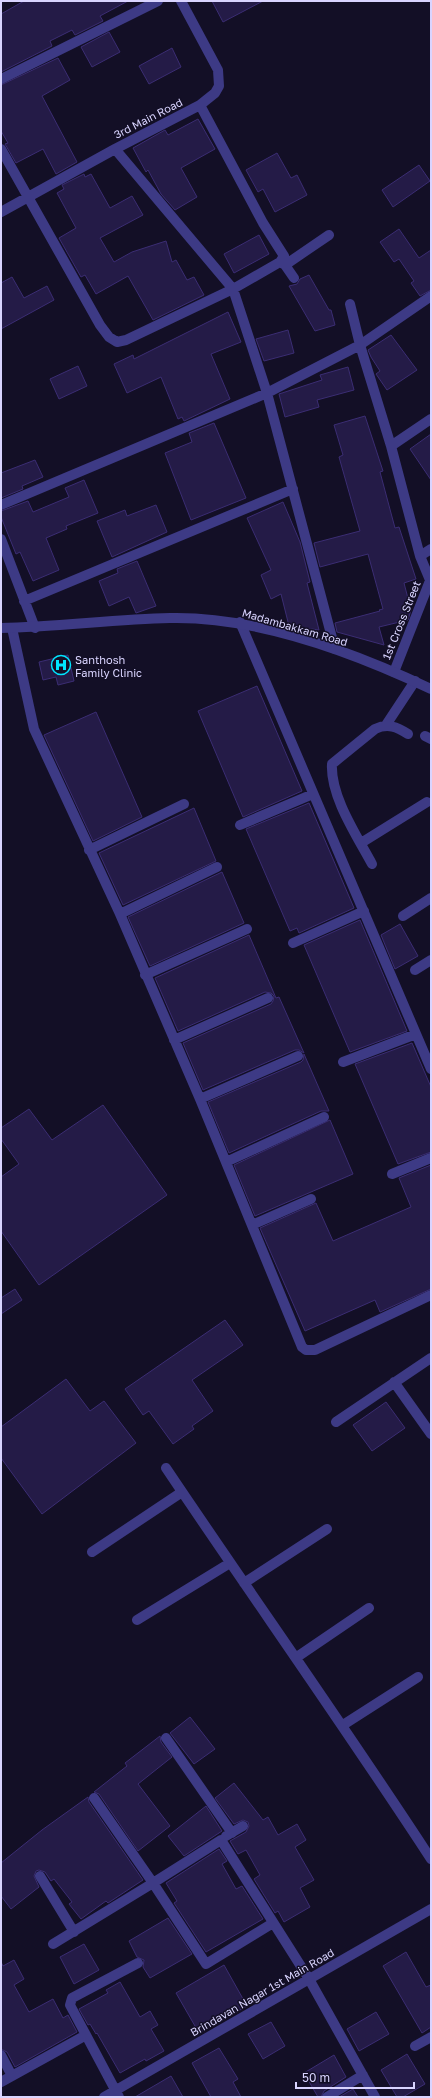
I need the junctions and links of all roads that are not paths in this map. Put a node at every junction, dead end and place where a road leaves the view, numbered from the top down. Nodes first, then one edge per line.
1 (158, 1) edge
2 (181, 1) edge
3 (1, 79) edge
4 (200, 105) junction
5 (1, 149) edge
6 (115, 149) junction
7 (27, 198) junction
8 (1, 212) edge
9 (328, 235) dead end
10 (282, 264) junction
11 (294, 278) dead end
12 (233, 289) junction
13 (431, 296) edge
14 (350, 304) dead end
15 (360, 345) junction
16 (267, 393) junction
17 (431, 418) edge
18 (391, 446) junction
19 (293, 489) junction
20 (1, 505) edge
21 (1, 539) edge
22 (431, 549) edge
23 (420, 556) junction
24 (431, 579) edge
25 (24, 601) junction
26 (240, 622) junction
27 (1, 628) edge
28 (12, 628) junction
29 (35, 628) junction
30 (335, 649) junction
31 (394, 672) junction
32 (415, 681) junction
33 (431, 689) edge
34 (386, 725) junction
35 (408, 734) dead end
36 (313, 794) junction
37 (427, 802) dead end
38 (184, 804) dead end
39 (240, 825) dead end
40 (361, 843) junction
41 (89, 850) junction
42 (372, 864) dead end
43 (217, 867) dead end
44 (431, 898) edge
45 (364, 911) junction
46 (120, 914) junction
47 (403, 916) dead end
48 (247, 929) dead end
49 (293, 943) dead end
50 (431, 960) edge
51 (415, 970) dead end
52 (145, 975) junction
53 (268, 998) dead end
54 (416, 1034) junction
55 (174, 1040) junction
56 (298, 1056) dead end
57 (343, 1062) dead end
58 (431, 1069) edge
59 (200, 1099) junction
60 (324, 1117) dead end
61 (431, 1158) edge
62 (226, 1162) junction
63 (392, 1174) dead end
64 (311, 1199) dead end
65 (252, 1225) junction
66 (431, 1295) edge
67 (431, 1358) edge
68 (394, 1382) junction
69 (336, 1422) dead end
70 (431, 1434) edge
71 (166, 1468) dead end
72 (182, 1492) junction
73 (327, 1528) dead end
74 (92, 1552) dead end
75 (230, 1563) junction
76 (244, 1583) junction
77 (370, 1608) dead end
78 (137, 1620) dead end
79 (297, 1657) junction
80 (418, 1676) dead end
81 (343, 1725) junction
82 (166, 1738) dead end
83 (94, 1798) dead end
84 (243, 1826) dead end
85 (232, 1833) junction
86 (221, 1840) junction
87 (431, 1859) edge
88 (40, 1876) dead end
89 (153, 1883) junction
90 (431, 1909) edge
91 (273, 1924) junction
92 (74, 1932) junction
93 (53, 1944) dead end
94 (138, 1963) dead end
95 (309, 1979) junction
96 (86, 2035) junction
97 (431, 2037) edge
98 (415, 2046) dead end
99 (1, 2055) edge
100 (363, 2075) junction
101 (12, 2076) junction
102 (1, 2082) edge
103 (117, 2094) edge
104 (104, 2097) edge
105 (327, 2097) edge
106 (375, 2097) edge

1 - 3 street
2 - 4 street, 3rd Main Road
4 - 6 street, 3rd Main Road
4 - 10 street
5 - 7 street
6 - 7 street, 3rd Main Road
6 - 12 street
7 - 8 street, 3rd Main Road
7 - 12 street
9 - 10 street
10 - 11 street
10 - 12 street
12 - 16 street
13 - 15 street
14 - 15 street
15 - 16 street
15 - 18 street
16 - 19 street
16 - 20 street
17 - 18 street
18 - 23 street
19 - 25 street
19 - 30 street
21 - 25 street
22 - 23 street
23 - 24 street
24 - 31 street, 1st Cross Street
25 - 29 street
26 - 29 street, Madambakkam Road
26 - 30 street, Madambakkam Road
26 - 36 street
27 - 28 street, Madambakkam Road
28 - 29 street, Madambakkam Road
28 - 41 street
30 - 31 street, Madambakkam Road
31 - 32 street, Madambakkam Road
32 - 33 street, Madambakkam Road
32 - 34 street
34 - 35 street
34 - 40 street
36 - 39 street
36 - 45 street
37 - 40 street
38 - 41 street
40 - 42 street
41 - 46 street
43 - 46 street
44 - 47 street
45 - 49 street
45 - 54 street
46 - 52 street
48 - 52 street
50 - 51 street
52 - 55 street
53 - 55 street
54 - 57 street
54 - 58 street
55 - 59 street
56 - 59 street
59 - 62 street
60 - 62 street
61 - 63 street
62 - 65 street
64 - 65 street
65 - 66 street
67 - 68 street
68 - 69 street
68 - 70 street
71 - 72 street
72 - 74 street
72 - 75 street
73 - 76 street
75 - 76 street
75 - 78 street
76 - 79 street
77 - 79 street
79 - 81 street
80 - 81 street
81 - 87 street
82 - 85 street
83 - 89 street
84 - 85 street
85 - 86 street
86 - 89 street
86 - 91 street
88 - 92 street
89 - 91 street
89 - 92 street
90 - 95 street, Brindavan Nagar 1st Main Road
91 - 95 street
92 - 93 street
94 - 96 street
95 - 100 street
95 - 103 street, Brindavan Nagar 1st Main Road
96 - 101 street
96 - 103 street
97 - 98 street
99 - 101 street
100 - 105 street
100 - 106 street
101 - 102 street
103 - 104 street, Brindavan Nagar 1st Main Road

